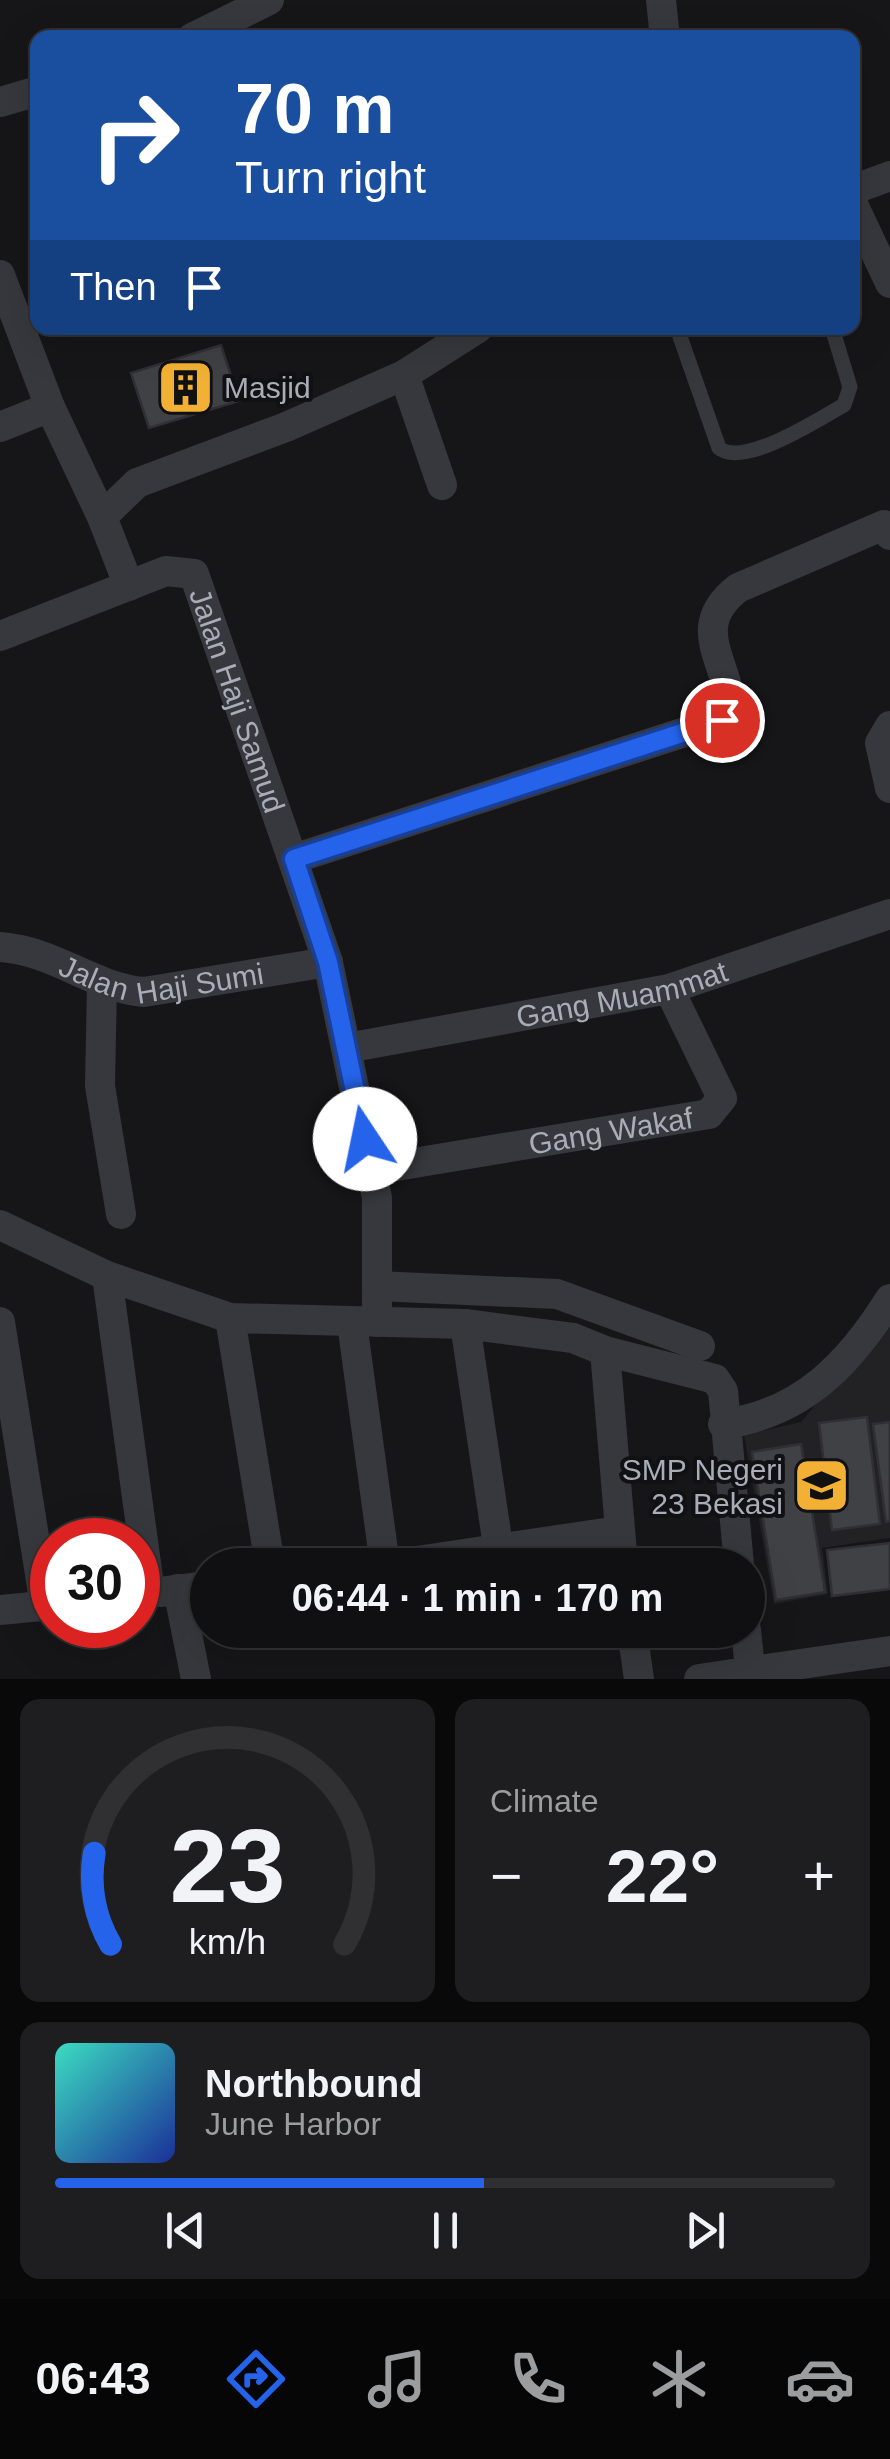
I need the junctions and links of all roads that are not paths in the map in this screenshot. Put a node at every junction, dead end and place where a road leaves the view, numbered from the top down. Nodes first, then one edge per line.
1 (269, 0) edge
2 (661, 0) edge
3 (208, 30) edge
4 (664, 30) edge
5 (30, 93) edge
6 (0, 102) edge
7 (890, 176) edge
8 (860, 187) edge
9 (860, 219) edge
10 (1, 282) edge
11 (890, 283) edge
12 (29, 323) edge
13 (32, 335) edge
14 (467, 335) edge
15 (679, 335) edge
16 (834, 335) edge
17 (404, 375) junction
18 (50, 407) junction
19 (0, 427) edge
20 (442, 485) dead end
21 (102, 516) junction
22 (888, 527) edge
23 (128, 586) junction
24 (0, 636) edge
25 (890, 726) edge
26 (890, 788) edge
27 (294, 859) junction
28 (890, 914) edge
29 (0, 948) edge
30 (328, 962) junction
31 (102, 982) junction
32 (669, 989) junction
33 (347, 1048) junction
34 (372, 1170) junction
35 (121, 1214) dead end
36 (0, 1225) edge
37 (107, 1276) junction
38 (377, 1286) junction
39 (515, 1289) junction
40 (890, 1299) edge
41 (230, 1318) junction
42 (0, 1322) edge
43 (364, 1322) junction
44 (465, 1324) junction
45 (573, 1338) junction
46 (700, 1346) dead end
47 (604, 1351) junction
48 (723, 1424) junction
49 (34, 1518) edge
50 (618, 1531) junction
51 (498, 1546) junction
52 (267, 1548) edge
53 (386, 1548) edge
54 (486, 1548) edge
55 (620, 1548) edge
56 (736, 1548) edge
57 (168, 1591) edge
58 (30, 1607) edge
59 (0, 1610) edge
60 (634, 1648) edge
61 (748, 1648) edge
62 (881, 1661) edge
63 (751, 1675) edge
64 (196, 1679) edge
65 (638, 1679) edge
66 (699, 1679) edge

1 - 3 street
2 - 4 street
5 - 6 street
7 - 8 street
9 - 11 street
10 - 12 street
13 - 18 street
14 - 17 street
15 - 16 lane
17 - 20 street
17 - 21 street
18 - 19 street
18 - 21 street
21 - 23 street
22 - 27 street
23 - 24 street, Jalan Haji Samud
23 - 27 street, Jalan Haji Samud
25 - 26 street
27 - 30 street, Jalan Haji Samud
28 - 32 street, Gang Muammat
29 - 31 street, Jalan Haji Sumi
30 - 31 street, Jalan Haji Sumi
30 - 33 street, Jalan Haji Samud
31 - 35 street
32 - 33 street, Gang Muammat
32 - 34 street, Gang Wakaf
33 - 34 street, Jalan Haji Samud
34 - 38 street, Jalan Haji Samud
36 - 37 street
37 - 41 street
37 - 57 street
38 - 39 street
38 - 43 street, Jalan Haji Samud
39 - 45 street
39 - 46 street
40 - 48 street
41 - 43 street
41 - 52 street
42 - 49 street
43 - 44 street
43 - 53 street, Jalan Haji Samud
44 - 45 street
44 - 51 street
45 - 47 street
47 - 48 street
47 - 50 street
48 - 56 street
50 - 51 street
50 - 55 street
51 - 54 street
57 - 64 street
58 - 59 street
60 - 65 street
61 - 63 street
62 - 63 street
63 - 66 street

